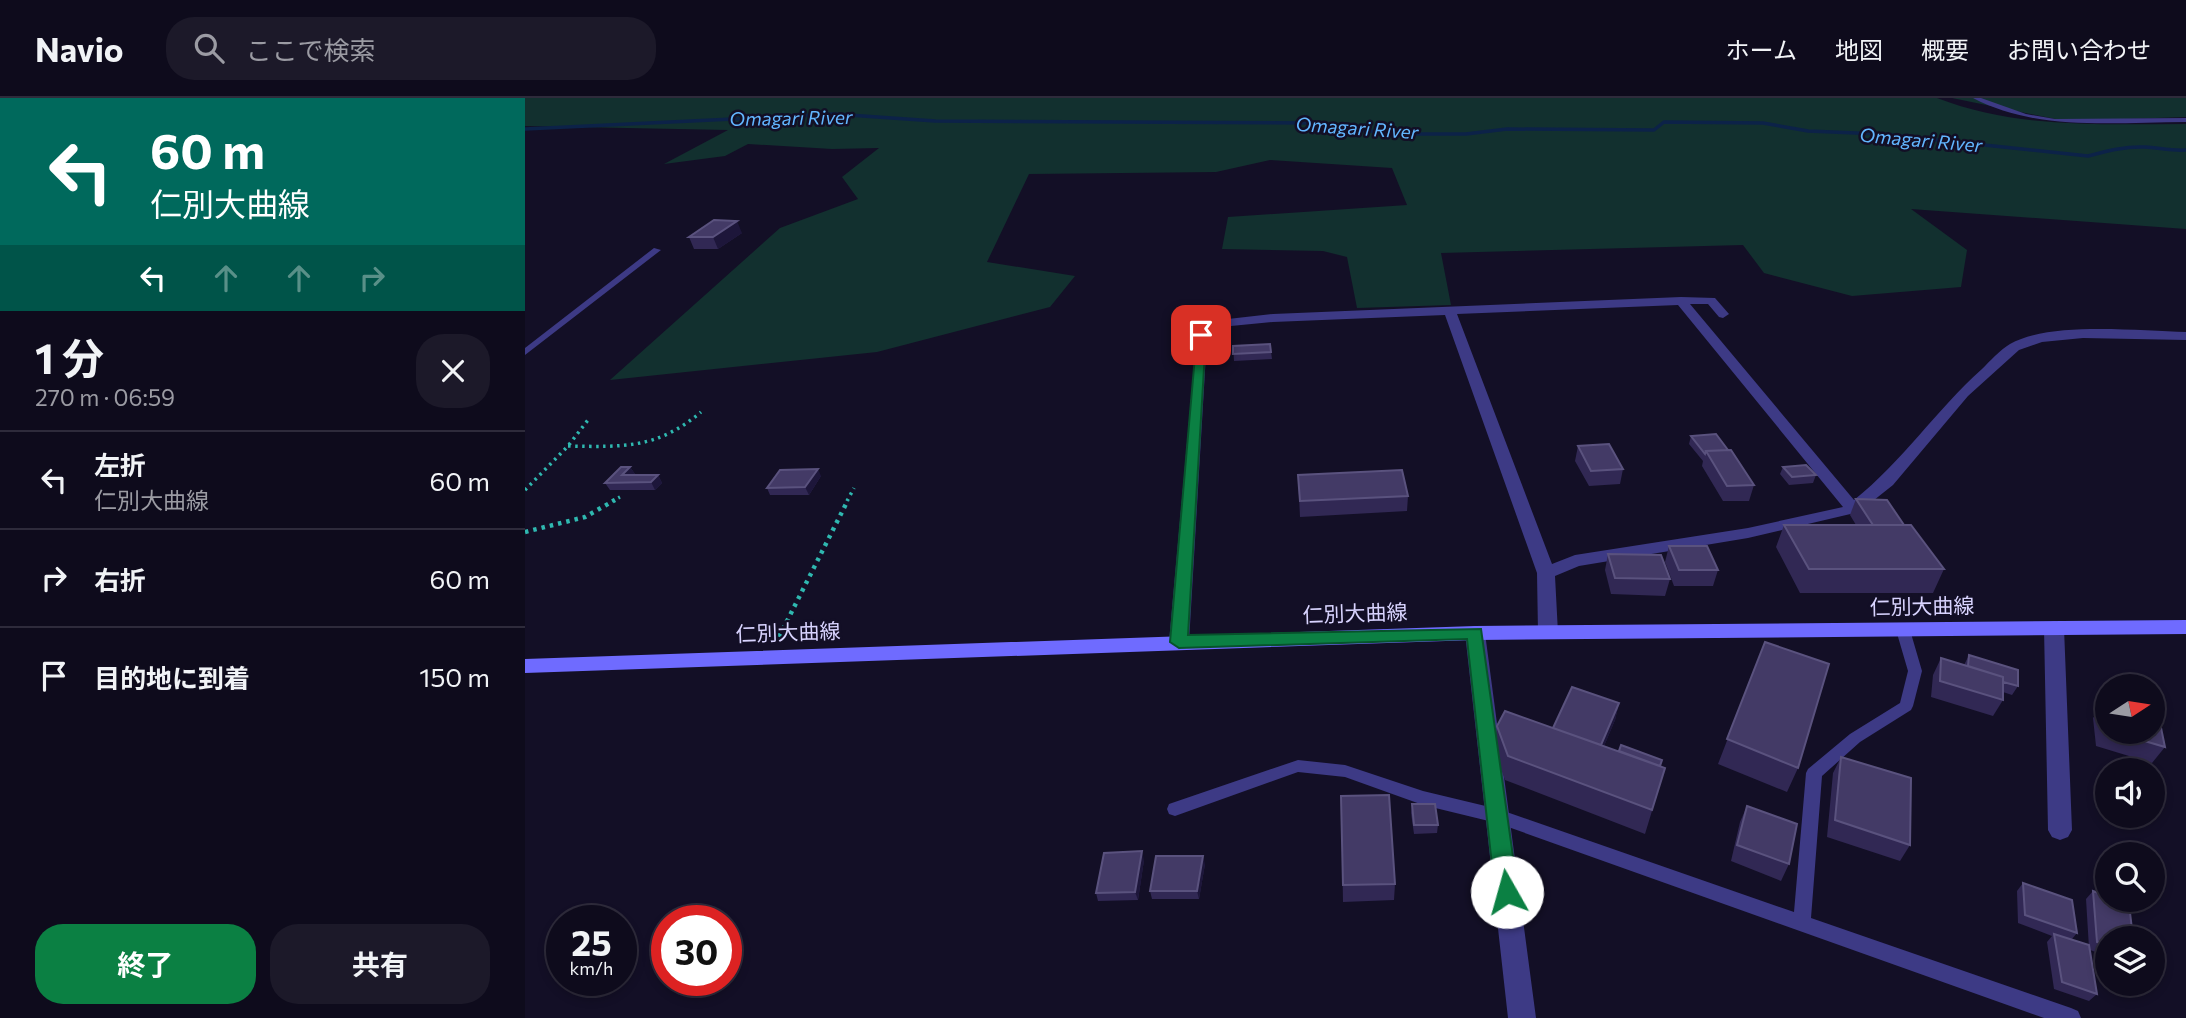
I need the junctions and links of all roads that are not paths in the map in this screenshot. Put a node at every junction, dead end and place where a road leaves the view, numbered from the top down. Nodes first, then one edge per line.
1 (1976, 98) edge
2 (2186, 120) edge
3 (657, 250) dead end
4 (1681, 301) junction
5 (1448, 310) junction
6 (1723, 314) dead end
7 (2186, 337) edge
8 (525, 352) edge
9 (1853, 509) junction
10 (1546, 573) junction
11 (2186, 627) edge
12 (2055, 628) junction
13 (1903, 630) junction
14 (1475, 633) junction
15 (1548, 633) junction
16 (1179, 642) junction
17 (525, 666) edge
18 (1175, 809) dead end
19 (1498, 817) junction
20 (2060, 830) dead end
21 (1802, 923) junction
22 (1522, 1018) edge
23 (2071, 1018) edge

1 - 2 lane
3 - 8 lane
4 - 5 street
4 - 6 street
4 - 9 street
5 - 10 street
5 - 16 street
7 - 9 street
9 - 10 street
10 - 15 street
11 - 12 main road, 仁別大曲線
12 - 13 main road, 仁別大曲線
12 - 20 street
13 - 15 main road, 仁別大曲線
13 - 21 lane
14 - 15 main road, 仁別大曲線
14 - 16 main road, 仁別大曲線
14 - 19 street
16 - 17 main road, 仁別大曲線
18 - 19 lane
19 - 21 lane
19 - 22 street
21 - 23 lane

